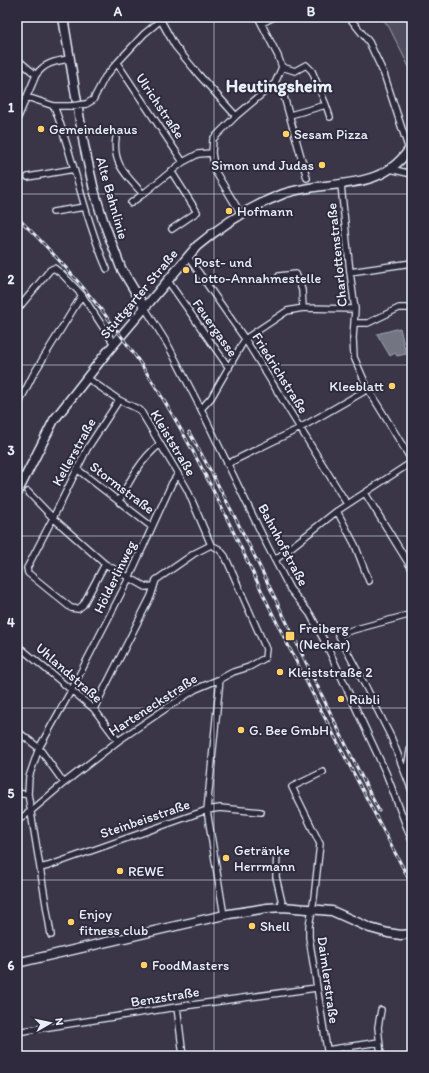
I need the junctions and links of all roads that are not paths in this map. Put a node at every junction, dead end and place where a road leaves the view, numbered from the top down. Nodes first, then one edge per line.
1 (63, 17) edge
2 (258, 17) edge
3 (274, 17) edge
4 (349, 17) edge
5 (160, 19) edge
6 (262, 23) junction
7 (17, 59) edge
8 (69, 59) junction
9 (117, 64) junction
10 (282, 68) junction
11 (36, 75) junction
12 (275, 83) junction
13 (27, 97) junction
14 (326, 105) junction
15 (54, 106) junction
16 (290, 115) junction
17 (236, 116) junction
18 (330, 117) dead end
19 (17, 120) edge
20 (116, 138) dead end
21 (410, 147) edge
22 (212, 152) junction
23 (183, 162) junction
24 (74, 169) junction
25 (390, 169) junction
26 (171, 171) junction
27 (412, 174) edge
28 (28, 176) dead end
29 (307, 178) dead end
30 (341, 185) junction
31 (143, 194) junction
32 (131, 203) dead end
33 (85, 207) junction
34 (52, 212) dead end
35 (241, 214) junction
36 (172, 229) dead end
37 (188, 257) junction
38 (412, 263) edge
39 (107, 269) dead end
40 (350, 272) junction
41 (279, 276) dead end
42 (168, 281) junction
43 (82, 295) junction
44 (146, 308) junction
45 (303, 308) junction
46 (412, 308) edge
47 (355, 309) junction
48 (17, 310) edge
49 (354, 323) junction
50 (245, 339) junction
51 (114, 344) junction
52 (229, 368) junction
53 (87, 378) junction
54 (368, 389) junction
55 (119, 400) junction
56 (17, 407) edge
57 (201, 409) junction
58 (300, 428) junction
59 (160, 444) junction
60 (412, 462) edge
61 (227, 464) junction
62 (77, 469) junction
63 (178, 474) junction
64 (18, 490) edge
65 (28, 492) dead end
66 (365, 493) junction
67 (119, 501) junction
68 (347, 504) junction
69 (337, 511) junction
70 (53, 518) junction
71 (152, 527) junction
72 (211, 545) junction
73 (275, 560) junction
74 (105, 564) junction
75 (412, 569) edge
76 (129, 578) junction
77 (369, 581) dead end
78 (153, 586) junction
79 (412, 614) edge
80 (17, 645) edge
81 (220, 679) junction
82 (72, 689) junction
83 (94, 709) junction
84 (17, 731) edge
85 (412, 740) edge
86 (118, 741) junction
87 (39, 748) junction
88 (323, 772) dead end
89 (408, 775) edge
90 (64, 783) junction
91 (412, 791) edge
92 (17, 792) edge
93 (28, 794) junction
94 (207, 810) junction
95 (31, 811) junction
96 (261, 812) dead end
97 (17, 821) edge
98 (412, 840) edge
99 (277, 852) dead end
100 (40, 868) junction
101 (283, 907) junction
102 (312, 908) junction
103 (224, 916) junction
104 (412, 934) edge
105 (51, 935) dead end
106 (17, 963) edge
107 (316, 988) junction
108 (177, 1007) junction
109 (381, 1010) dead end
110 (17, 1032) edge
111 (379, 1042) junction
112 (327, 1053) edge
113 (183, 1056) edge
114 (381, 1056) edge

1 - 8 street, Alte Bahnlinie
2 - 6 street
3 - 6 street
4 - 21 street
5 - 9 street
5 - 17 street
6 - 10 street
7 - 11 street
8 - 11 street
8 - 44 street, Alte Bahnlinie
9 - 15 street, bridge
9 - 23 street, Ulrichstraße
10 - 12 street
10 - 14 street
11 - 13 street
12 - 16 street
12 - 17 street
13 - 15 street
13 - 19 street
14 - 16 street
14 - 18 street
15 - 24 street
16 - 29 street
17 - 22 street
20 - 31 street
21 - 25 street, Stuttgarter Straße
22 - 23 street
22 - 35 street
23 - 26 street
24 - 28 street
24 - 33 street
25 - 27 street
25 - 30 street, Stuttgarter Straße
26 - 31 street
26 - 36 street
30 - 35 street, Stuttgarter Straße
30 - 40 street, Charlottenstraße
31 - 32 street
33 - 34 street
33 - 39 street
35 - 37 street, Stuttgarter Straße
37 - 42 street, Stuttgarter Straße
37 - 50 street, Friedrichstraße
38 - 40 street
40 - 47 street, Charlottenstraße
41 - 45 street
42 - 44 street, Stuttgarter Straße
42 - 52 street, Feuergasse
43 - 48 street
43 - 51 street
43 - 56 street
44 - 51 street, Stuttgarter Straße
44 - 57 street, Bahnhofstraße
45 - 47 street
45 - 50 street
46 - 49 street, Charlottenstraße
47 - 49 street, Charlottenstraße
49 - 54 street, Charlottenstraße
50 - 52 street
50 - 58 street, Friedrichstraße
51 - 53 street, Stuttgarter Straße
52 - 57 street
53 - 55 street, Kleiststraße
53 - 64 street, Stuttgarter Straße
54 - 58 street
54 - 60 street, Charlottenstraße
55 - 59 street, Kleiststraße
55 - 62 street, Kellerstraße
57 - 61 street, Bahnhofstraße
58 - 61 street
58 - 68 street, Friedrichstraße
59 - 63 street, Kleiststraße
59 - 67 street
60 - 66 street
61 - 73 street, Bahnhofstraße
62 - 67 street, Stormstraße
62 - 70 street, Kellerstraße
63 - 71 street, Hölderlinweg
63 - 72 street, Kleiststraße
65 - 70 street
66 - 68 street
66 - 75 street
67 - 71 street, Stormstraße
68 - 69 street
69 - 73 street
69 - 77 street
70 - 74 street
70 - 74 street, Kellerstraße
71 - 76 street, Hölderlinweg
72 - 78 street
72 - 81 street, Harteneckstraße
73 - 98 street, Bahnhofstraße
74 - 76 street
76 - 78 street
76 - 82 street, Hölderlinweg
78 - 83 street
79 - 89 street
80 - 82 street, Uhlandstraße
81 - 86 street, Harteneckstraße
81 - 94 street
82 - 83 street, Uhlandstraße
82 - 87 street, Hölderlinweg
83 - 86 street, Uhlandstraße
84 - 87 street
85 - 89 street
86 - 90 street, Harteneckstraße
87 - 90 street
87 - 93 street, Hölderlinweg
88 - 102 street, Daimlerstraße
89 - 91 street
90 - 95 street, Harteneckstraße
92 - 93 street
93 - 95 street, Hölderlinweg
94 - 96 street, Steinbeisstraße
94 - 100 street, Steinbeisstraße
94 - 103 street
95 - 97 street, Harteneckstraße
95 - 100 street
99 - 101 street
100 - 105 street
101 - 102 street
101 - 103 street
102 - 104 street
102 - 107 street, Daimlerstraße
103 - 106 street
107 - 108 street, Benzstraße
107 - 112 street, Daimlerstraße
108 - 110 street, Benzstraße
108 - 113 street
109 - 111 street
111 - 112 street
111 - 114 street

